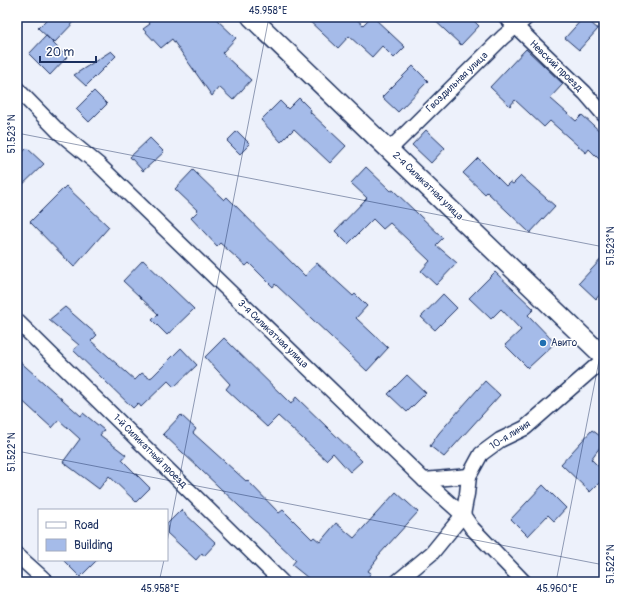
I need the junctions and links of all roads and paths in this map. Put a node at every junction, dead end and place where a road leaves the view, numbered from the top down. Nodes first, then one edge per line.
1 (251, 17) edge
2 (527, 17) edge
3 (511, 22) edge
4 (17, 89) edge
5 (604, 115) edge
6 (390, 149) junction
7 (17, 321) edge
8 (604, 358) edge
9 (469, 476) junction
10 (424, 480) junction
11 (463, 515) junction
12 (17, 555) edge
13 (47, 582) edge
14 (282, 582) edge
15 (397, 582) edge
16 (524, 582) edge

1 - 6 street, 2-я Силикатная улица
2 - 3 street, Гвоздильная улица
3 - 5 street, Невский проезд
3 - 6 street, Гвоздильная улица
4 - 10 street, 3-я Силикатная улица
6 - 8 street, 2-я Силикатная улица
7 - 14 street, 1-й Силикатный проезд
8 - 9 street, 10-я линия
9 - 10 street
9 - 11 street, 10-я линия
10 - 11 street, 3-я Силикатная улица
11 - 15 street, 10-я линия
11 - 16 street, 3-я Силикатная улица
12 - 13 street

